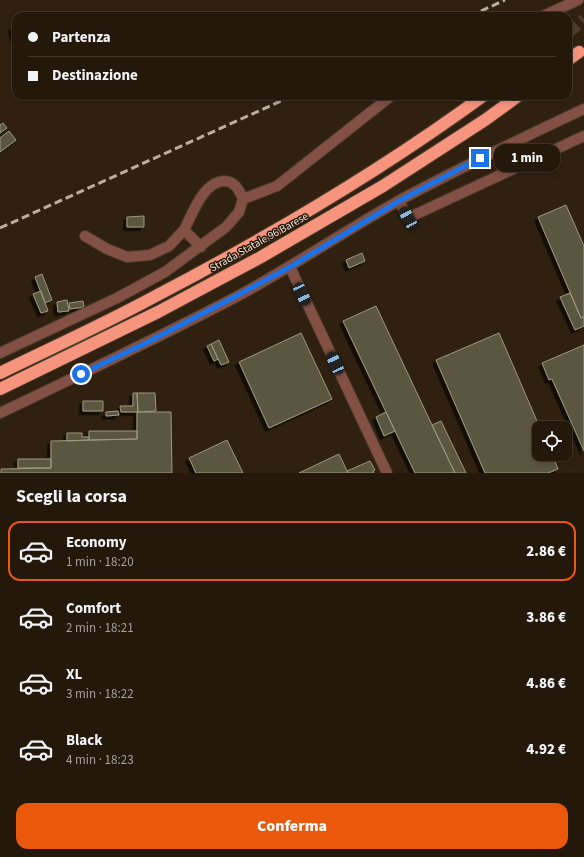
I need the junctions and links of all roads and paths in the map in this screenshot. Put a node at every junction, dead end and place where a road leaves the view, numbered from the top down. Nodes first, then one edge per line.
1 (578, 0) edge
2 (552, 12) edge
3 (579, 52) dead end
4 (572, 57) edge
5 (386, 100) edge
6 (477, 100) edge
7 (512, 100) edge
8 (584, 109) edge
9 (584, 136) edge
10 (243, 199) junction
11 (399, 201) junction
12 (184, 230) junction
13 (85, 236) dead end
14 (201, 246) junction
15 (290, 267) junction
16 (0, 354) edge
17 (0, 373) edge
18 (0, 389) edge
19 (0, 413) edge
20 (386, 473) edge

1 - 2 street
3 - 4 highway
5 - 10 street
6 - 17 highway, Strada Statale 96 Barese
7 - 18 highway, Strada Statale 96 Barese
8 - 11 street
9 - 11 street
10 - 12 street
10 - 14 street
11 - 15 street
12 - 13 street
12 - 14 street
14 - 16 street
15 - 19 street
15 - 20 street

